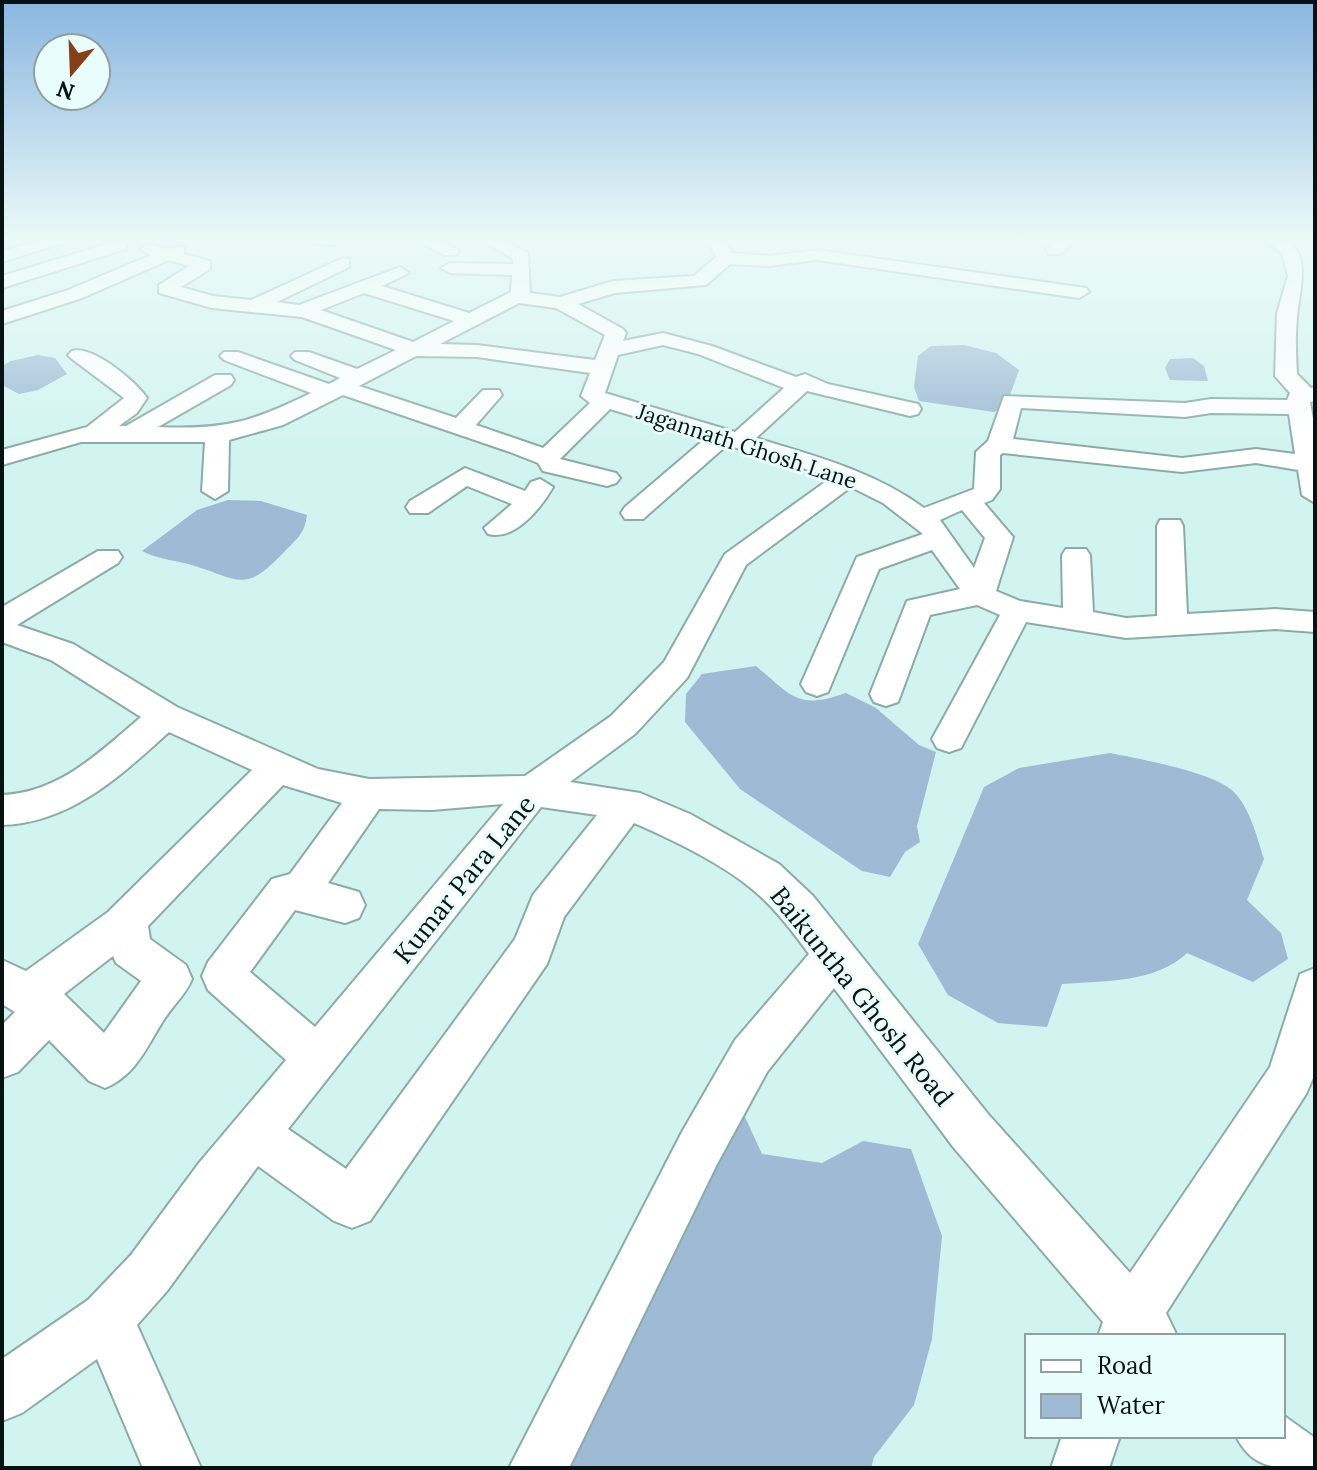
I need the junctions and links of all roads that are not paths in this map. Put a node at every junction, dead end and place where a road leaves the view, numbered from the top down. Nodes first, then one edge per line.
1 (31, 309) edge
2 (278, 309) edge
3 (306, 309) edge
4 (434, 309) edge
5 (493, 309) edge
6 (571, 309) edge
7 (1287, 309) edge
8 (300, 311) junction
9 (2, 318) edge
10 (471, 320) junction
11 (417, 350) junction
12 (79, 355) dead end
13 (231, 356) dead end
14 (302, 356) dead end
15 (605, 360) junction
16 (223, 380) dead end
17 (345, 386) junction
18 (798, 386) junction
19 (491, 395) dead end
20 (1307, 399) edge
21 (605, 401) junction
22 (910, 409) dead end
23 (461, 427) junction
24 (2, 430) edge
25 (93, 434) junction
26 (129, 434) junction
27 (217, 437) junction
28 (732, 437) junction
29 (999, 445) junction
30 (30, 448) junction
31 (2, 458) edge
32 (549, 462) junction
33 (1313, 463) edge
34 (850, 476) junction
35 (607, 478) dead end
36 (215, 491) dead end
37 (1315, 495) edge
38 (966, 498) junction
39 (531, 502) junction
40 (419, 507) dead end
41 (634, 513) dead end
42 (1170, 526) dead end
43 (498, 528) dead end
44 (930, 528) junction
45 (1076, 555) dead end
46 (108, 557) dead end
47 (980, 595) junction
48 (1017, 611) junction
49 (2, 620) edge
50 (1315, 622) edge
51 (1079, 623) junction
52 (1172, 626) junction
53 (2, 631) edge
54 (817, 684) dead end
55 (886, 694) dead end
56 (165, 716) junction
57 (949, 739) dead end
58 (277, 768) junction
59 (533, 790) junction
60 (369, 794) junction
61 (627, 804) junction
62 (2, 810) edge
63 (299, 893) junction
64 (345, 905) dead end
65 (122, 925) junction
66 (835, 955) junction
67 (223, 976) junction
68 (171, 979) junction
69 (1315, 988) edge
70 (26, 995) edge
71 (2, 1056) edge
72 (317, 1058) junction
73 (254, 1134) junction
74 (107, 1319) junction
75 (1135, 1330) edge
76 (2, 1393) edge
77 (1090, 1438) edge
78 (1268, 1438) edge
79 (172, 1468) edge
80 (538, 1468) edge
81 (1080, 1468) edge
82 (1307, 1468) edge

1 - 9 street
2 - 8 street
3 - 8 street
4 - 10 street
5 - 10 street
6 - 15 street, Jagannath Ghosh Lane
7 - 20 street
8 - 11 street
10 - 11 street
11 - 15 street
11 - 17 street
12 - 25 street
13 - 17 street
14 - 17 street
15 - 18 street
15 - 21 street, Jagannath Ghosh Lane
16 - 26 street
17 - 23 street
17 - 27 street
18 - 22 street
18 - 28 street
19 - 23 street
20 - 29 street
20 - 33 street
21 - 28 street, Jagannath Ghosh Lane
21 - 32 street
23 - 32 street
24 - 30 street
25 - 26 street
25 - 30 street
26 - 27 street
27 - 36 street
28 - 34 street, Jagannath Ghosh Lane
28 - 41 street
29 - 33 street
29 - 38 street
30 - 31 street
32 - 35 street
32 - 39 street
33 - 37 street
34 - 44 street, Jagannath Ghosh Lane
34 - 59 street, Kumar Para Lane
38 - 44 street
38 - 47 street
39 - 40 street
39 - 43 street
42 - 52 street
44 - 47 street, Jagannath Ghosh Lane
44 - 54 street
45 - 51 street
46 - 49 street
47 - 48 street
47 - 55 street
48 - 51 street
48 - 57 street
50 - 52 street
51 - 52 street
53 - 56 street, Baikuntha Ghosh Road
56 - 58 street, Baikuntha Ghosh Road
56 - 62 street
58 - 60 street, Baikuntha Ghosh Road
58 - 65 street
59 - 60 street, Baikuntha Ghosh Road
59 - 61 street, Baikuntha Ghosh Road
59 - 72 street, Kumar Para Lane
60 - 63 street
61 - 66 street, Baikuntha Ghosh Road
61 - 73 street
63 - 64 street
63 - 67 street
65 - 68 street
65 - 70 street
66 - 75 street, Baikuntha Ghosh Road
66 - 80 street
67 - 68 street
67 - 72 street
68 - 70 street
69 - 75 street
70 - 71 street
72 - 73 street, Kumar Para Lane
73 - 74 street, Kumar Para Lane
74 - 76 street, Kumar Para Lane
74 - 79 street
77 - 81 street
78 - 82 street

